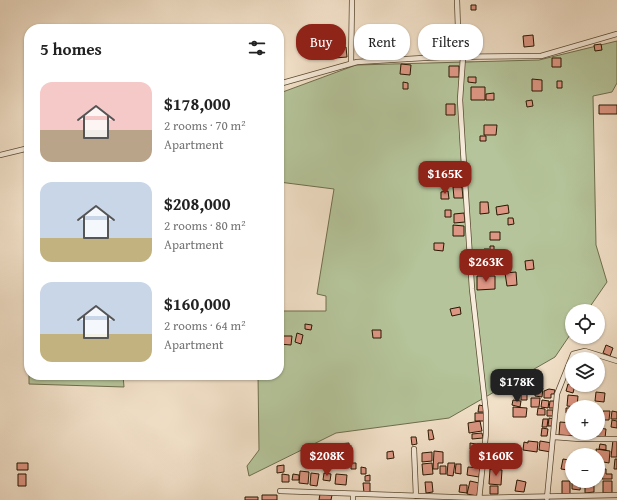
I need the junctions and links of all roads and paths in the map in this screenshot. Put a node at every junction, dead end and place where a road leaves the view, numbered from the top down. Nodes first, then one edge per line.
1 (352, 0) edge
2 (457, 0) edge
3 (459, 24) edge
4 (617, 34) edge
5 (483, 57) edge
6 (418, 59) edge
7 (461, 60) edge
8 (351, 63) junction
9 (284, 83) edge
10 (24, 149) edge
11 (0, 155) edge
12 (617, 362) edge
13 (554, 436) junction
14 (617, 439) edge
15 (414, 449) dead end
16 (280, 491) dead end
17 (353, 494) junction
18 (617, 495) edge
19 (416, 496) junction
20 (547, 498) edge
21 (479, 499) edge
22 (353, 500) edge

1 - 8 street
2 - 3 street
4 - 5 street
6 - 8 street
7 - 21 street
8 - 9 street
10 - 11 street
12 - 13 street
13 - 14 street
13 - 20 street
15 - 19 street
16 - 17 street
17 - 19 street
17 - 22 street
18 - 20 street
19 - 21 street
20 - 21 street

